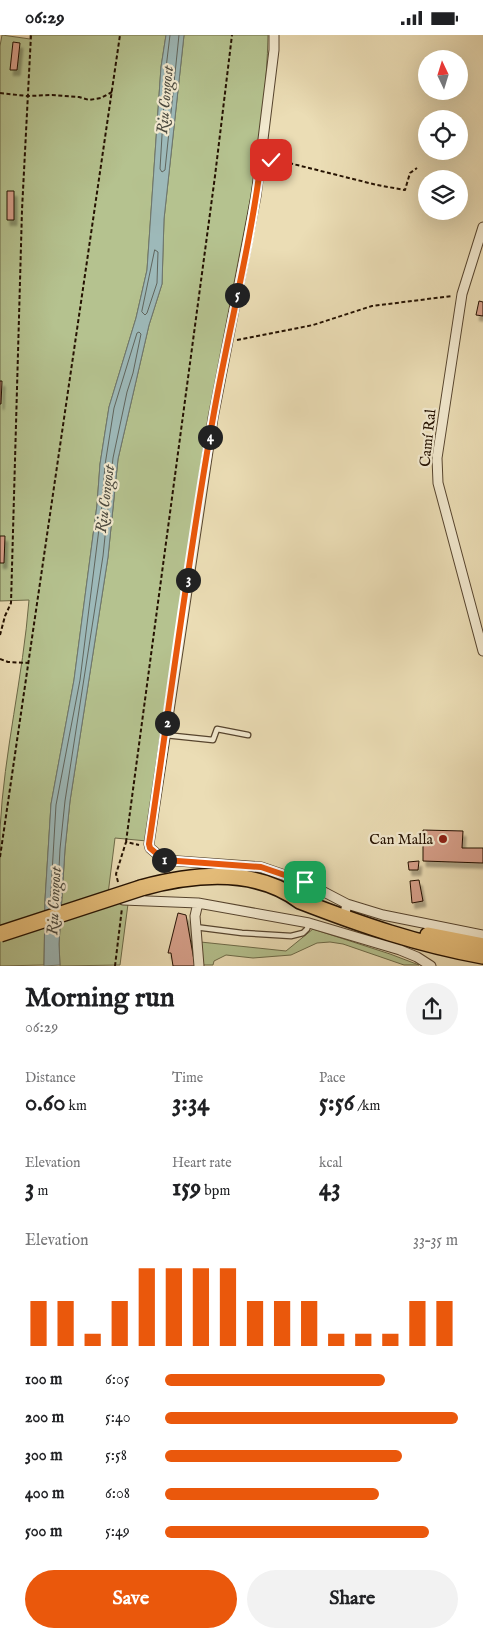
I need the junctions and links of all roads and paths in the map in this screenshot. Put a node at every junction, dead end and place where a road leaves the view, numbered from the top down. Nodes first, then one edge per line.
1 (32, 35) edge
2 (120, 35) edge
3 (232, 35) edge
4 (274, 35) edge
5 (112, 92) junction
6 (0, 93) edge
7 (28, 96) junction
8 (261, 161) junction
9 (417, 168) dead end
10 (483, 227) edge
11 (462, 295) junction
12 (228, 340) junction
13 (0, 635) edge
14 (483, 651) edge
15 (0, 659) edge
16 (29, 663) junction
17 (165, 735) junction
18 (248, 735) dead end
19 (126, 842) dead end
20 (0, 857) edge
21 (291, 894) junction
22 (123, 900) dead end
23 (198, 903) junction
24 (346, 908) junction
25 (309, 923) junction
26 (195, 927) junction
27 (0, 934) edge
28 (483, 935) edge
29 (433, 936) junction
30 (401, 937) junction
31 (483, 946) edge
32 (483, 952) edge
33 (483, 956) edge
34 (483, 964) edge
35 (199, 965) edge
36 (431, 965) edge

1 - 7 path
2 - 5 path
3 - 19 path
4 - 8 street
5 - 7 path
5 - 16 path
6 - 7 path
7 - 13 path
8 - 9 path
8 - 12 street
10 - 11 street, Camí Ral
11 - 12 path
11 - 14 street, Camí Ral
12 - 17 street
15 - 16 path
16 - 20 path
17 - 18 lane
17 - 24 street
21 - 24 highway
21 - 27 highway, bridge
21 - 30 highway
22 - 23 street
23 - 25 street
23 - 26 street
24 - 28 street
24 - 29 highway
25 - 26 lane
25 - 36 street
26 - 35 street
29 - 31 highway
29 - 32 highway
30 - 33 highway
30 - 34 highway

